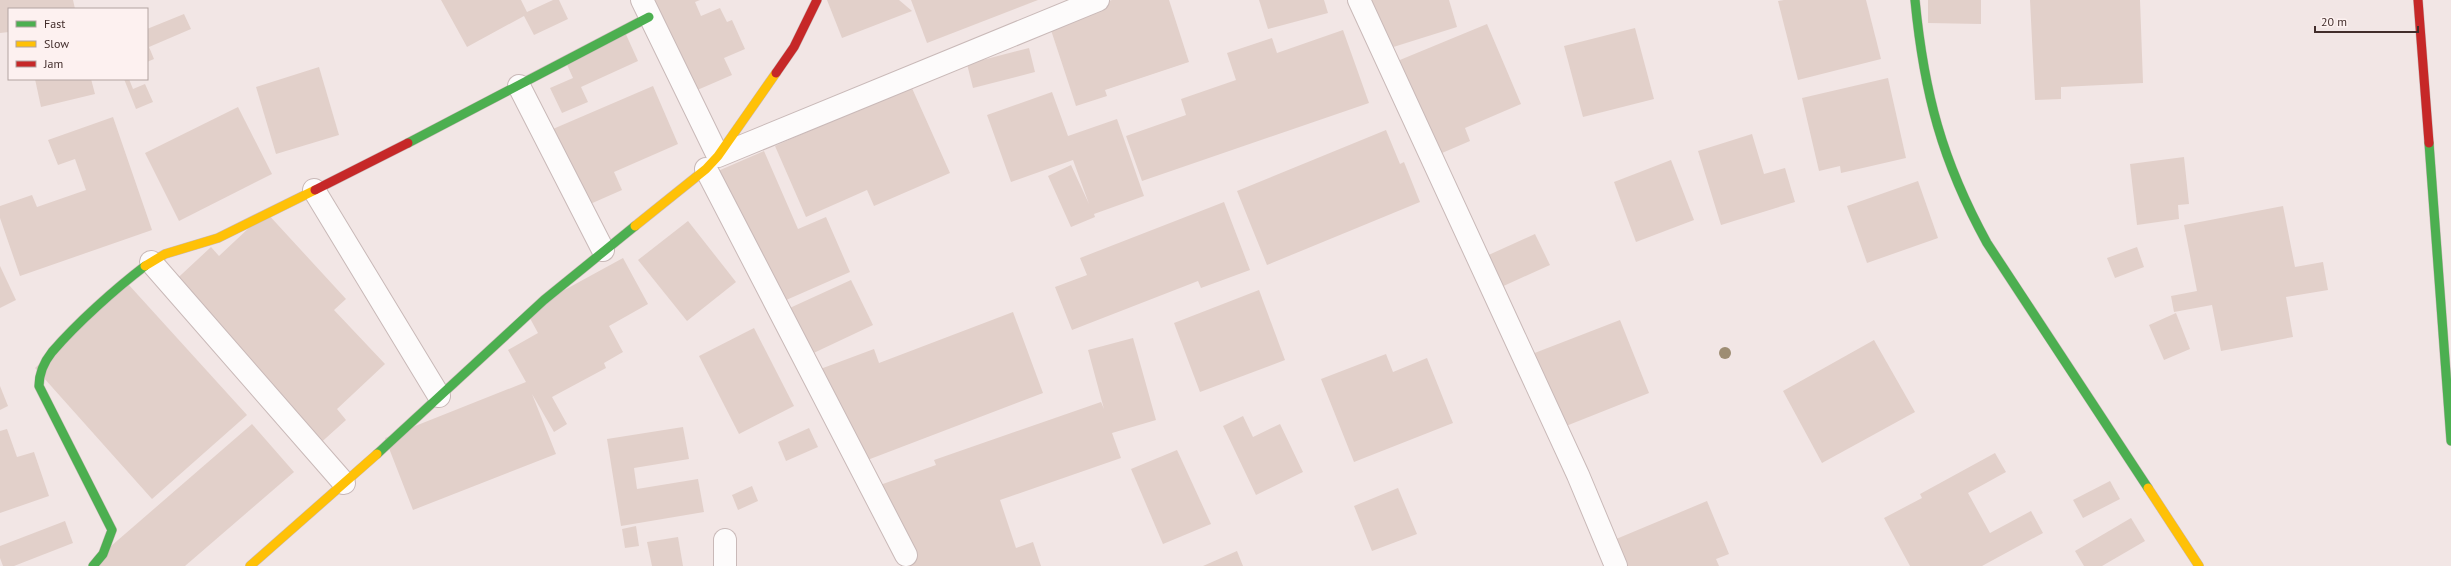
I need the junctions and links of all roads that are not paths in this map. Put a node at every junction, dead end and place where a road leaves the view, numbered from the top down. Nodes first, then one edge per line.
1 (817, 0) edge
2 (1098, 0) edge
3 (1359, 0) edge
4 (1914, 0) edge
5 (2418, 0) edge
6 (646, 8) edge
7 (519, 86) junction
8 (712, 162) junction
9 (314, 190) junction
10 (603, 250) junction
11 (151, 262) junction
12 (439, 396) junction
13 (2451, 441) edge
14 (344, 483) junction
15 (725, 540) dead end
16 (906, 555) dead end
17 (93, 566) edge
18 (250, 566) edge
19 (725, 566) edge
20 (1616, 566) edge
21 (2199, 566) edge

1 - 8 street
2 - 8 street
3 - 20 street
4 - 21 street
5 - 13 street
6 - 7 street
6 - 8 street
7 - 9 street
7 - 10 street
8 - 10 street
8 - 16 street
9 - 11 street
9 - 12 street
10 - 12 street
11 - 14 street
11 - 17 street
12 - 14 street
14 - 18 street
15 - 19 street

